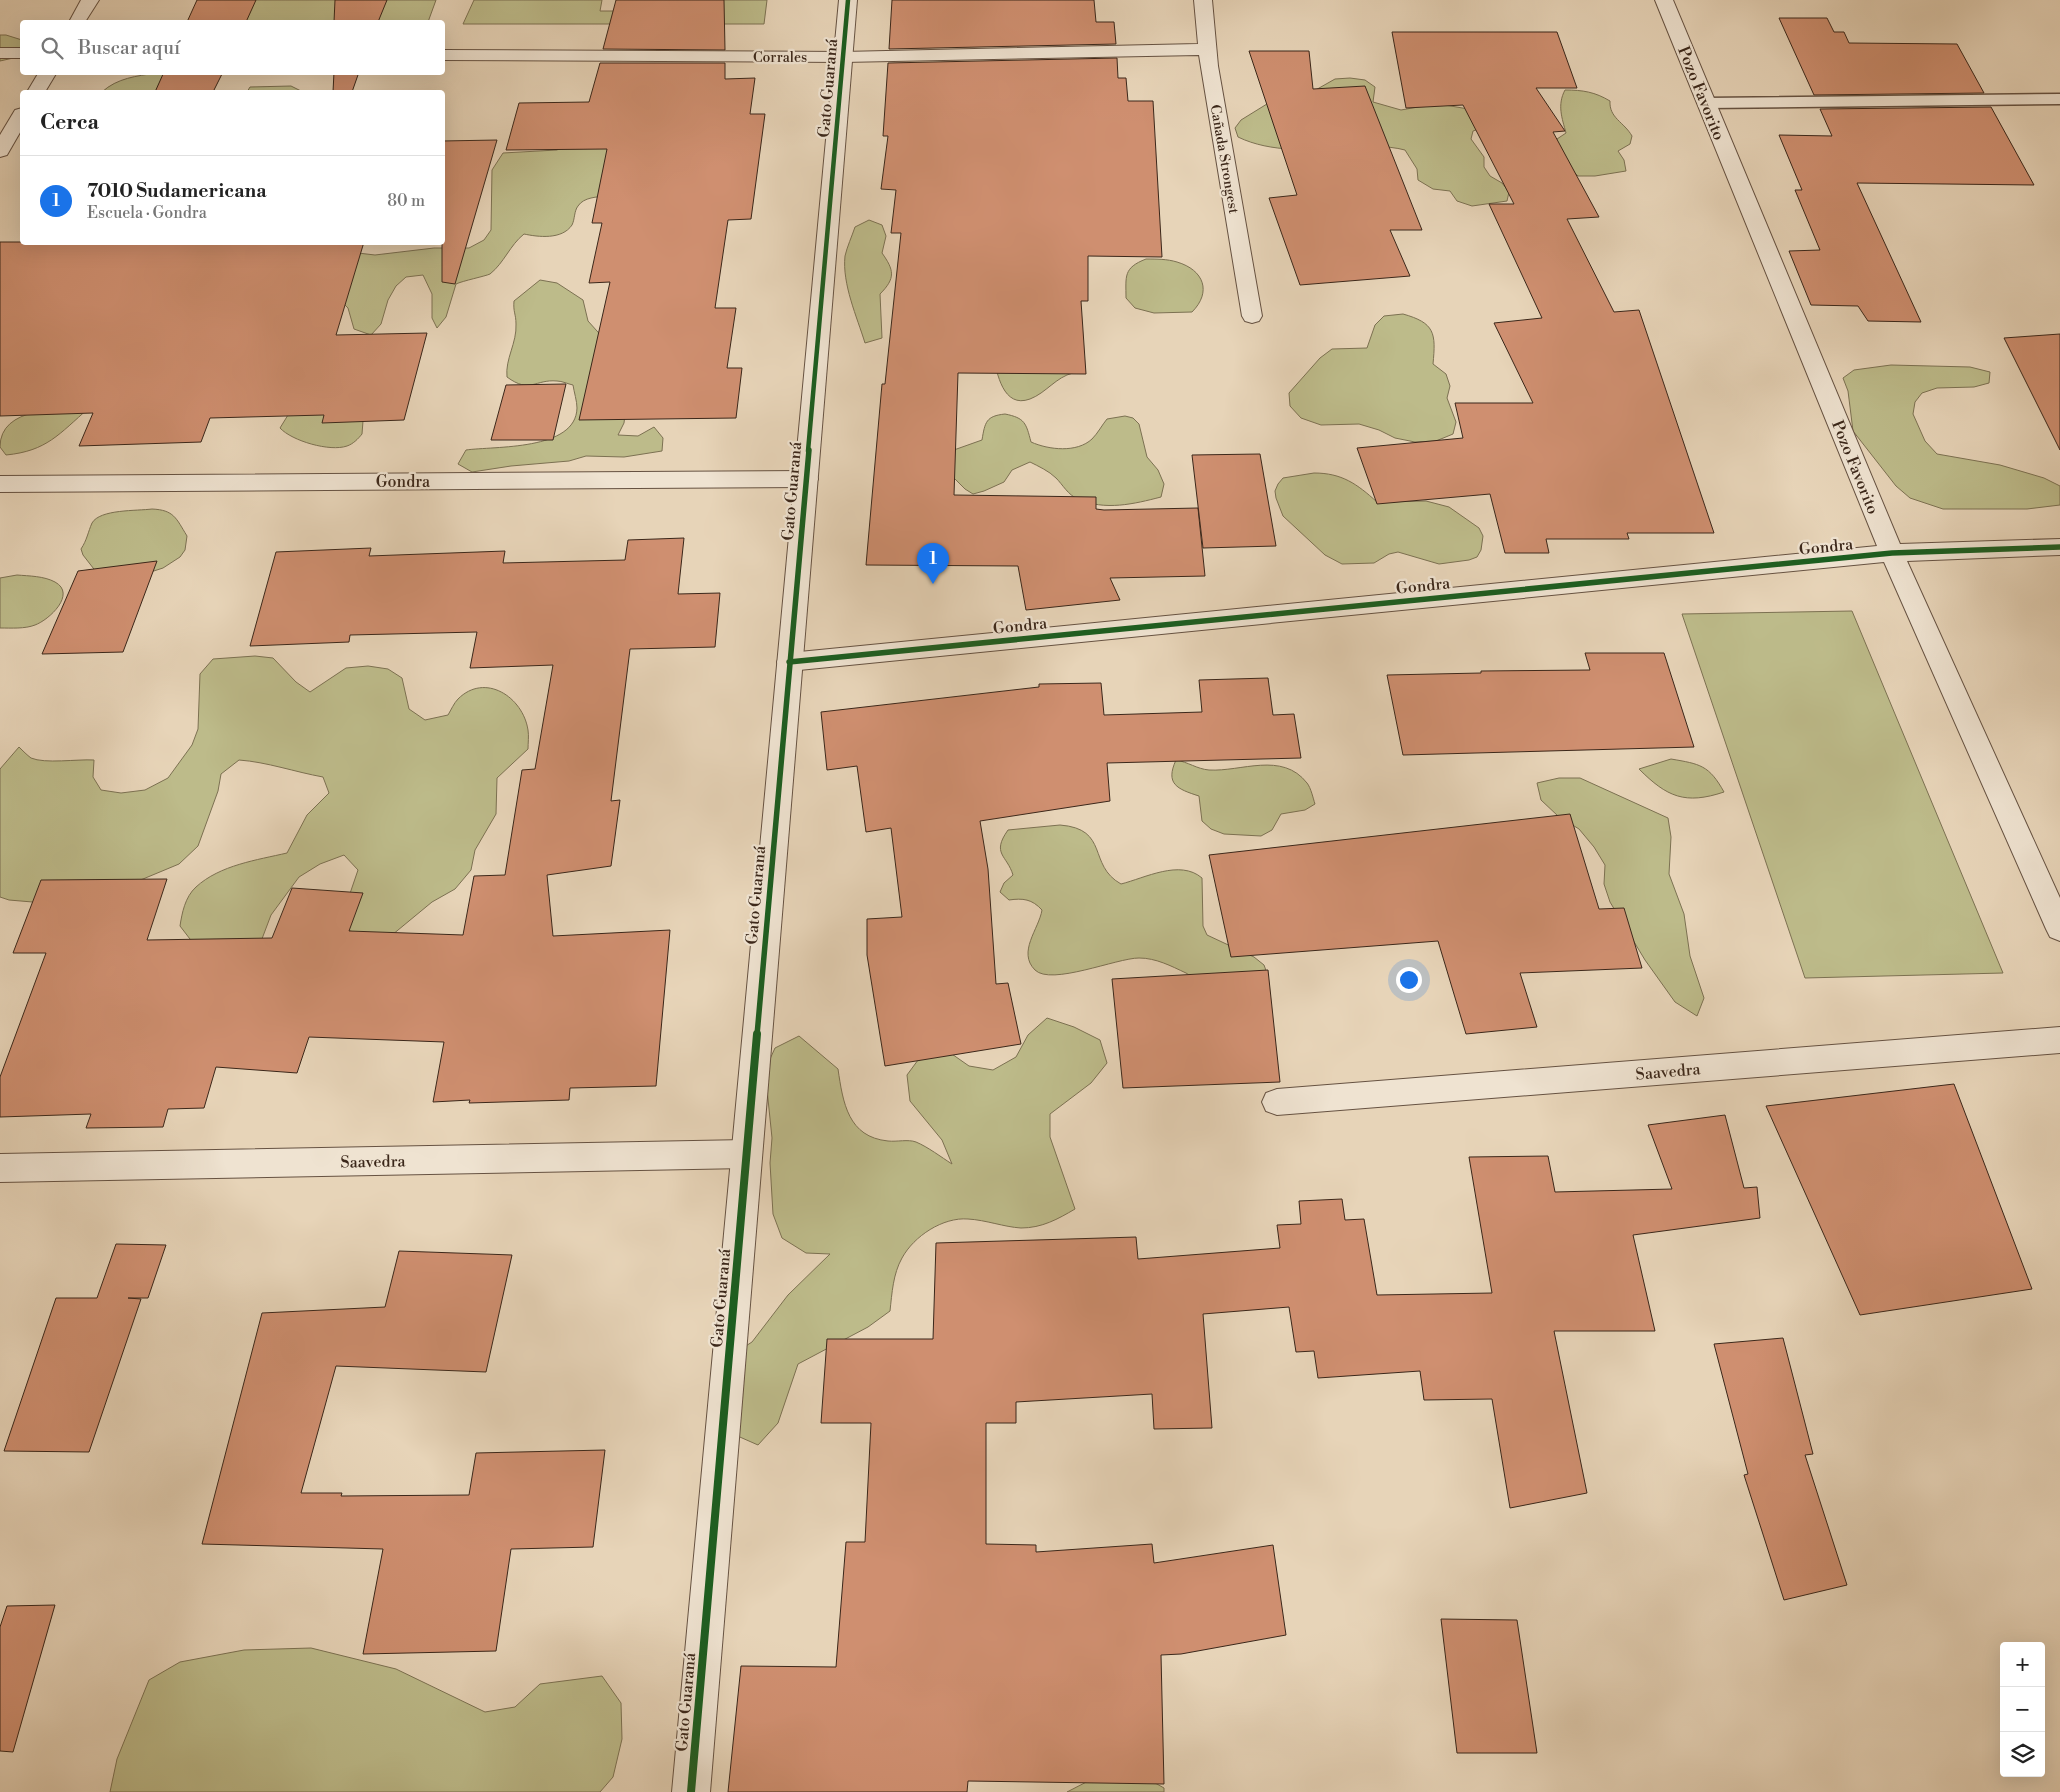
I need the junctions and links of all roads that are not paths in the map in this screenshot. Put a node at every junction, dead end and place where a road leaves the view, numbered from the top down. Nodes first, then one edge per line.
1 (90, 0) edge
2 (848, 0) edge
3 (1203, 0) edge
4 (1664, 0) edge
5 (78, 20) edge
6 (1207, 49) junction
7 (0, 53) edge
8 (20, 53) edge
9 (445, 56) edge
10 (843, 57) junction
11 (46, 75) edge
12 (37, 90) edge
13 (2060, 98) edge
14 (1706, 103) junction
15 (20, 117) edge
16 (0, 152) edge
17 (1252, 316) dead end
18 (807, 479) junction
19 (0, 484) edge
20 (2060, 547) edge
21 (1892, 553) junction
22 (789, 662) junction
23 (2060, 929) edge
24 (2060, 1040) edge
25 (1277, 1102) dead end
26 (746, 1154) junction
27 (0, 1168) edge
28 (691, 1792) edge

1 - 5 street
2 - 10 street, Gato Guaraná
3 - 6 street, Cañada Strongest
4 - 14 street, Pozo Favorito
6 - 10 street, Corrales
6 - 17 street, Cañada Strongest
7 - 8 street
9 - 10 street, Corrales
10 - 18 street, Gato Guaraná
11 - 12 street
13 - 14 lane
14 - 21 street, Pozo Favorito
15 - 16 street
18 - 19 street, Gondra
18 - 22 street, Gato Guaraná
20 - 21 street, Gondra
21 - 22 street, Gondra
21 - 23 street, Pozo Favorito
22 - 26 street, Gato Guaraná
24 - 25 street, Saavedra
26 - 27 street, Saavedra
26 - 28 street, Gato Guaraná

